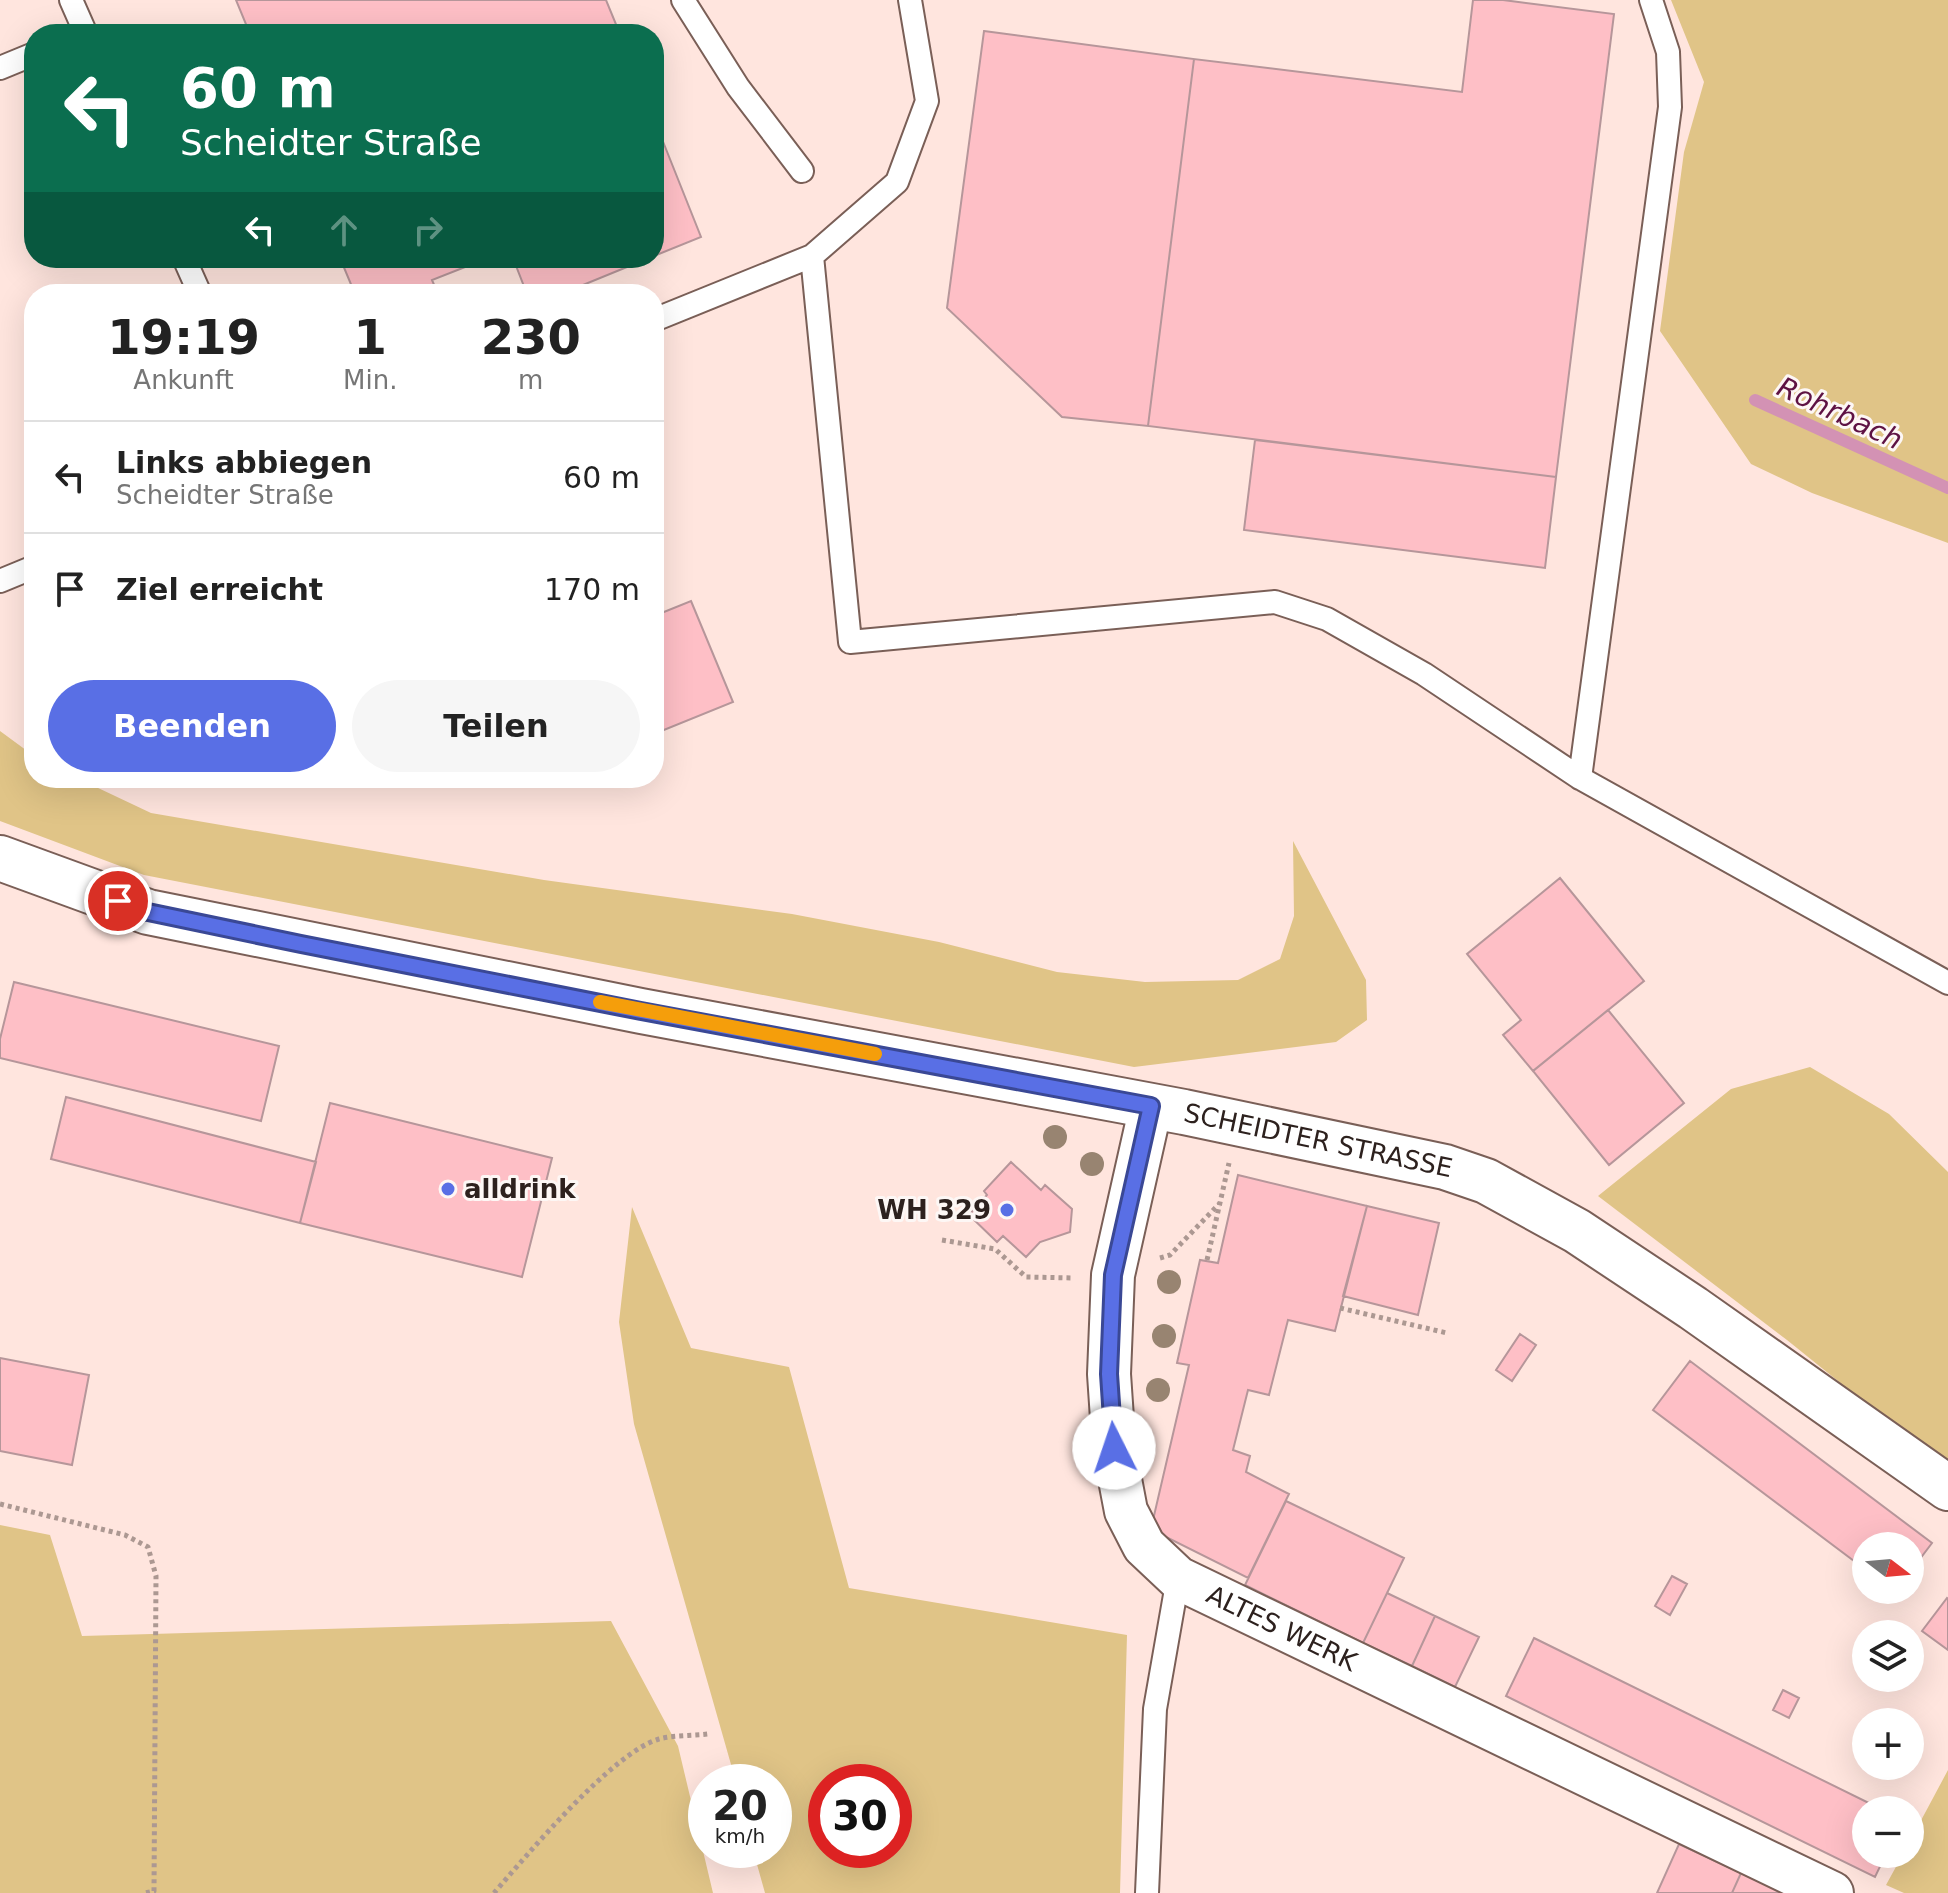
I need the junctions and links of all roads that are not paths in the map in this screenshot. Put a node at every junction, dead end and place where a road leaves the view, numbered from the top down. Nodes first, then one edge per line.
1 (71, 0) edge
2 (683, 0) edge
3 (910, 0) edge
4 (1651, 0) edge
5 (80, 24) edge
6 (24, 58) edge
7 (0, 68) edge
8 (802, 171) dead end
9 (812, 256) junction
10 (664, 316) edge
11 (24, 571) edge
12 (0, 581) edge
13 (1580, 778) junction
14 (0, 858) edge
15 (1948, 983) edge
16 (1151, 1106) junction
17 (1948, 1488) edge
18 (1178, 1578) junction
19 (1147, 1893) edge
20 (1832, 1893) edge

1 - 5 lane
2 - 8 lane
3 - 9 lane
4 - 13 lane
6 - 7 lane
9 - 10 lane
9 - 13 lane
11 - 12 lane
13 - 15 lane
14 - 16 main road, SCHEIDTER STRASSE
16 - 17 main road, SCHEIDTER STRASSE
16 - 18 street, ALTES WERK
18 - 19 lane
18 - 20 street, ALTES WERK

